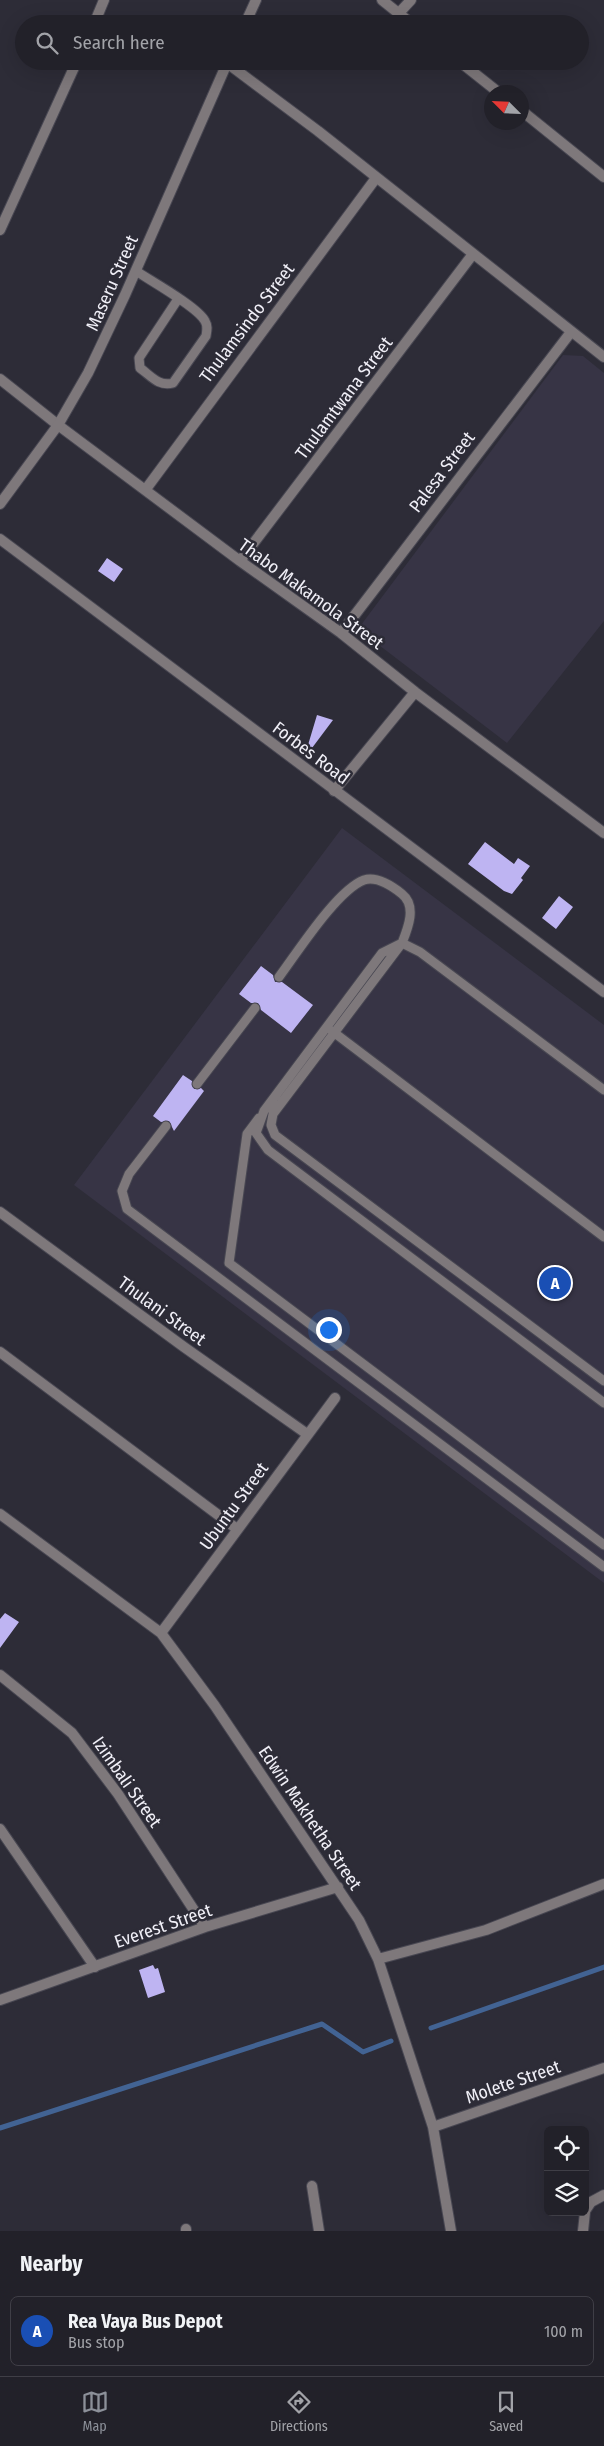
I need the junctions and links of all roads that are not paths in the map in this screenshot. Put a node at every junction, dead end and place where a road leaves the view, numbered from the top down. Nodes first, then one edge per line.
1 (104, 0) edge
2 (256, 0) edge
3 (382, 0) edge
4 (411, 0) edge
5 (399, 13) junction
6 (98, 15) edge
7 (249, 15) edge
8 (401, 15) edge
9 (73, 70) edge
10 (224, 70) edge
11 (238, 70) edge
12 (470, 70) edge
13 (489, 85) edge
14 (529, 118) edge
15 (604, 177) edge
16 (376, 178) junction
17 (0, 230) edge
18 (473, 254) junction
19 (136, 271) junction
20 (178, 299) junction
21 (570, 332) junction
22 (604, 357) edge
23 (0, 379) edge
24 (58, 426) junction
25 (146, 489) junction
26 (0, 504) edge
27 (0, 539) edge
28 (240, 561) junction
29 (340, 633) junction
30 (415, 692) junction
31 (334, 791) junction
32 (604, 833) edge
33 (402, 943) junction
34 (279, 977) dead end
35 (604, 992) edge
36 (255, 1008) dead end
37 (331, 1030) junction
38 (197, 1084) dead end
39 (604, 1090) edge
40 (264, 1111) junction
41 (166, 1126) dead end
42 (0, 1212) edge
43 (604, 1237) edge
44 (0, 1352) edge
45 (604, 1381) edge
46 (335, 1398) dead end
47 (604, 1402) edge
48 (307, 1434) junction
49 (0, 1514) edge
50 (237, 1529) junction
51 (604, 1546) edge
52 (604, 1567) edge
53 (161, 1633) junction
54 (0, 1675) edge
55 (0, 1829) edge
56 (604, 1884) edge
57 (338, 1887) junction
58 (205, 1927) junction
59 (378, 1959) junction
60 (95, 1967) junction
61 (0, 2000) edge
62 (604, 2068) edge
63 (433, 2127) junction
64 (312, 2186) dead end
65 (604, 2195) edge
66 (589, 2205) edge
67 (585, 2216) edge
68 (319, 2231) edge
69 (451, 2231) edge
70 (583, 2231) edge

1 - 6 street
2 - 7 street
3 - 5 street
4 - 5 street
5 - 8 street
9 - 17 street
10 - 19 street, Maseru Street
11 - 16 street
12 - 13 street
14 - 15 street
16 - 18 street
16 - 25 street, Thulamsindo Street
18 - 21 street
18 - 28 street, Thulamtwana Street
19 - 20 lane
19 - 24 street, Maseru Street
20 - 20 lane
21 - 22 street
21 - 29 street, Palesa Street
23 - 24 street, Thabo Makamola Street
24 - 25 street, Thabo Makamola Street
24 - 26 street, Maseru Street
25 - 28 street, Thabo Makamola Street
27 - 31 street, Forbes Road
28 - 29 street, Thabo Makamola Street
29 - 30 street, Thabo Makamola Street
30 - 31 street
30 - 32 street, Thabo Makamola Street
31 - 35 street, Forbes Road
33 - 34 lane
33 - 37 lane
33 - 39 lane
36 - 38 lane
37 - 40 lane
37 - 43 lane
37 - 45 lane
40 - 47 lane
40 - 51 lane
41 - 52 lane
42 - 48 street, Thulani Street
44 - 50 street
46 - 48 street, Ubuntu Street
48 - 50 street, Ubuntu Street
49 - 53 street, Edwin Makhetha Street
50 - 53 street, Ubuntu Street
53 - 57 street, Edwin Makhetha Street
54 - 58 street, Izimbali Street
55 - 60 street
56 - 59 street
57 - 58 street, Everest Street
57 - 59 street, Edwin Makhetha Street
58 - 60 street, Everest Street
59 - 63 street, Edwin Makhetha Street
60 - 61 street, Everest Street
62 - 63 street, Molete Street
63 - 69 street, Edwin Makhetha Street
64 - 68 street
65 - 66 street
67 - 70 street

